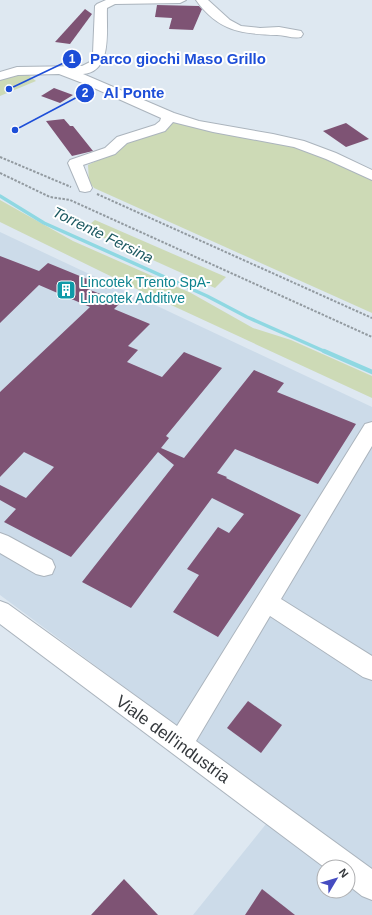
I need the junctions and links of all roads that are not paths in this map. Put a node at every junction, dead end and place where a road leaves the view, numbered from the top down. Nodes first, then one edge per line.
1 (180, 0) edge
2 (202, 0) edge
3 (297, 34) dead end
4 (62, 71) junction
5 (0, 76) edge
6 (168, 116) junction
7 (372, 176) edge
8 (86, 188) road end
9 (372, 428) edge
10 (0, 542) edge
11 (44, 567) dead end
12 (267, 602) junction
13 (0, 611) edge
14 (372, 669) edge
15 (180, 744) junction
16 (336, 859) edge
17 (356, 874) edge
18 (372, 886) edge

1 - 4 street
2 - 3 street
4 - 5 street
4 - 6 street
6 - 7 street
6 - 8 street
9 - 12 street
10 - 11 street
12 - 14 street
12 - 15 street
13 - 15 street, Viale dell'industria
15 - 16 street, Viale dell'industria
17 - 18 street, Viale dell'industria

